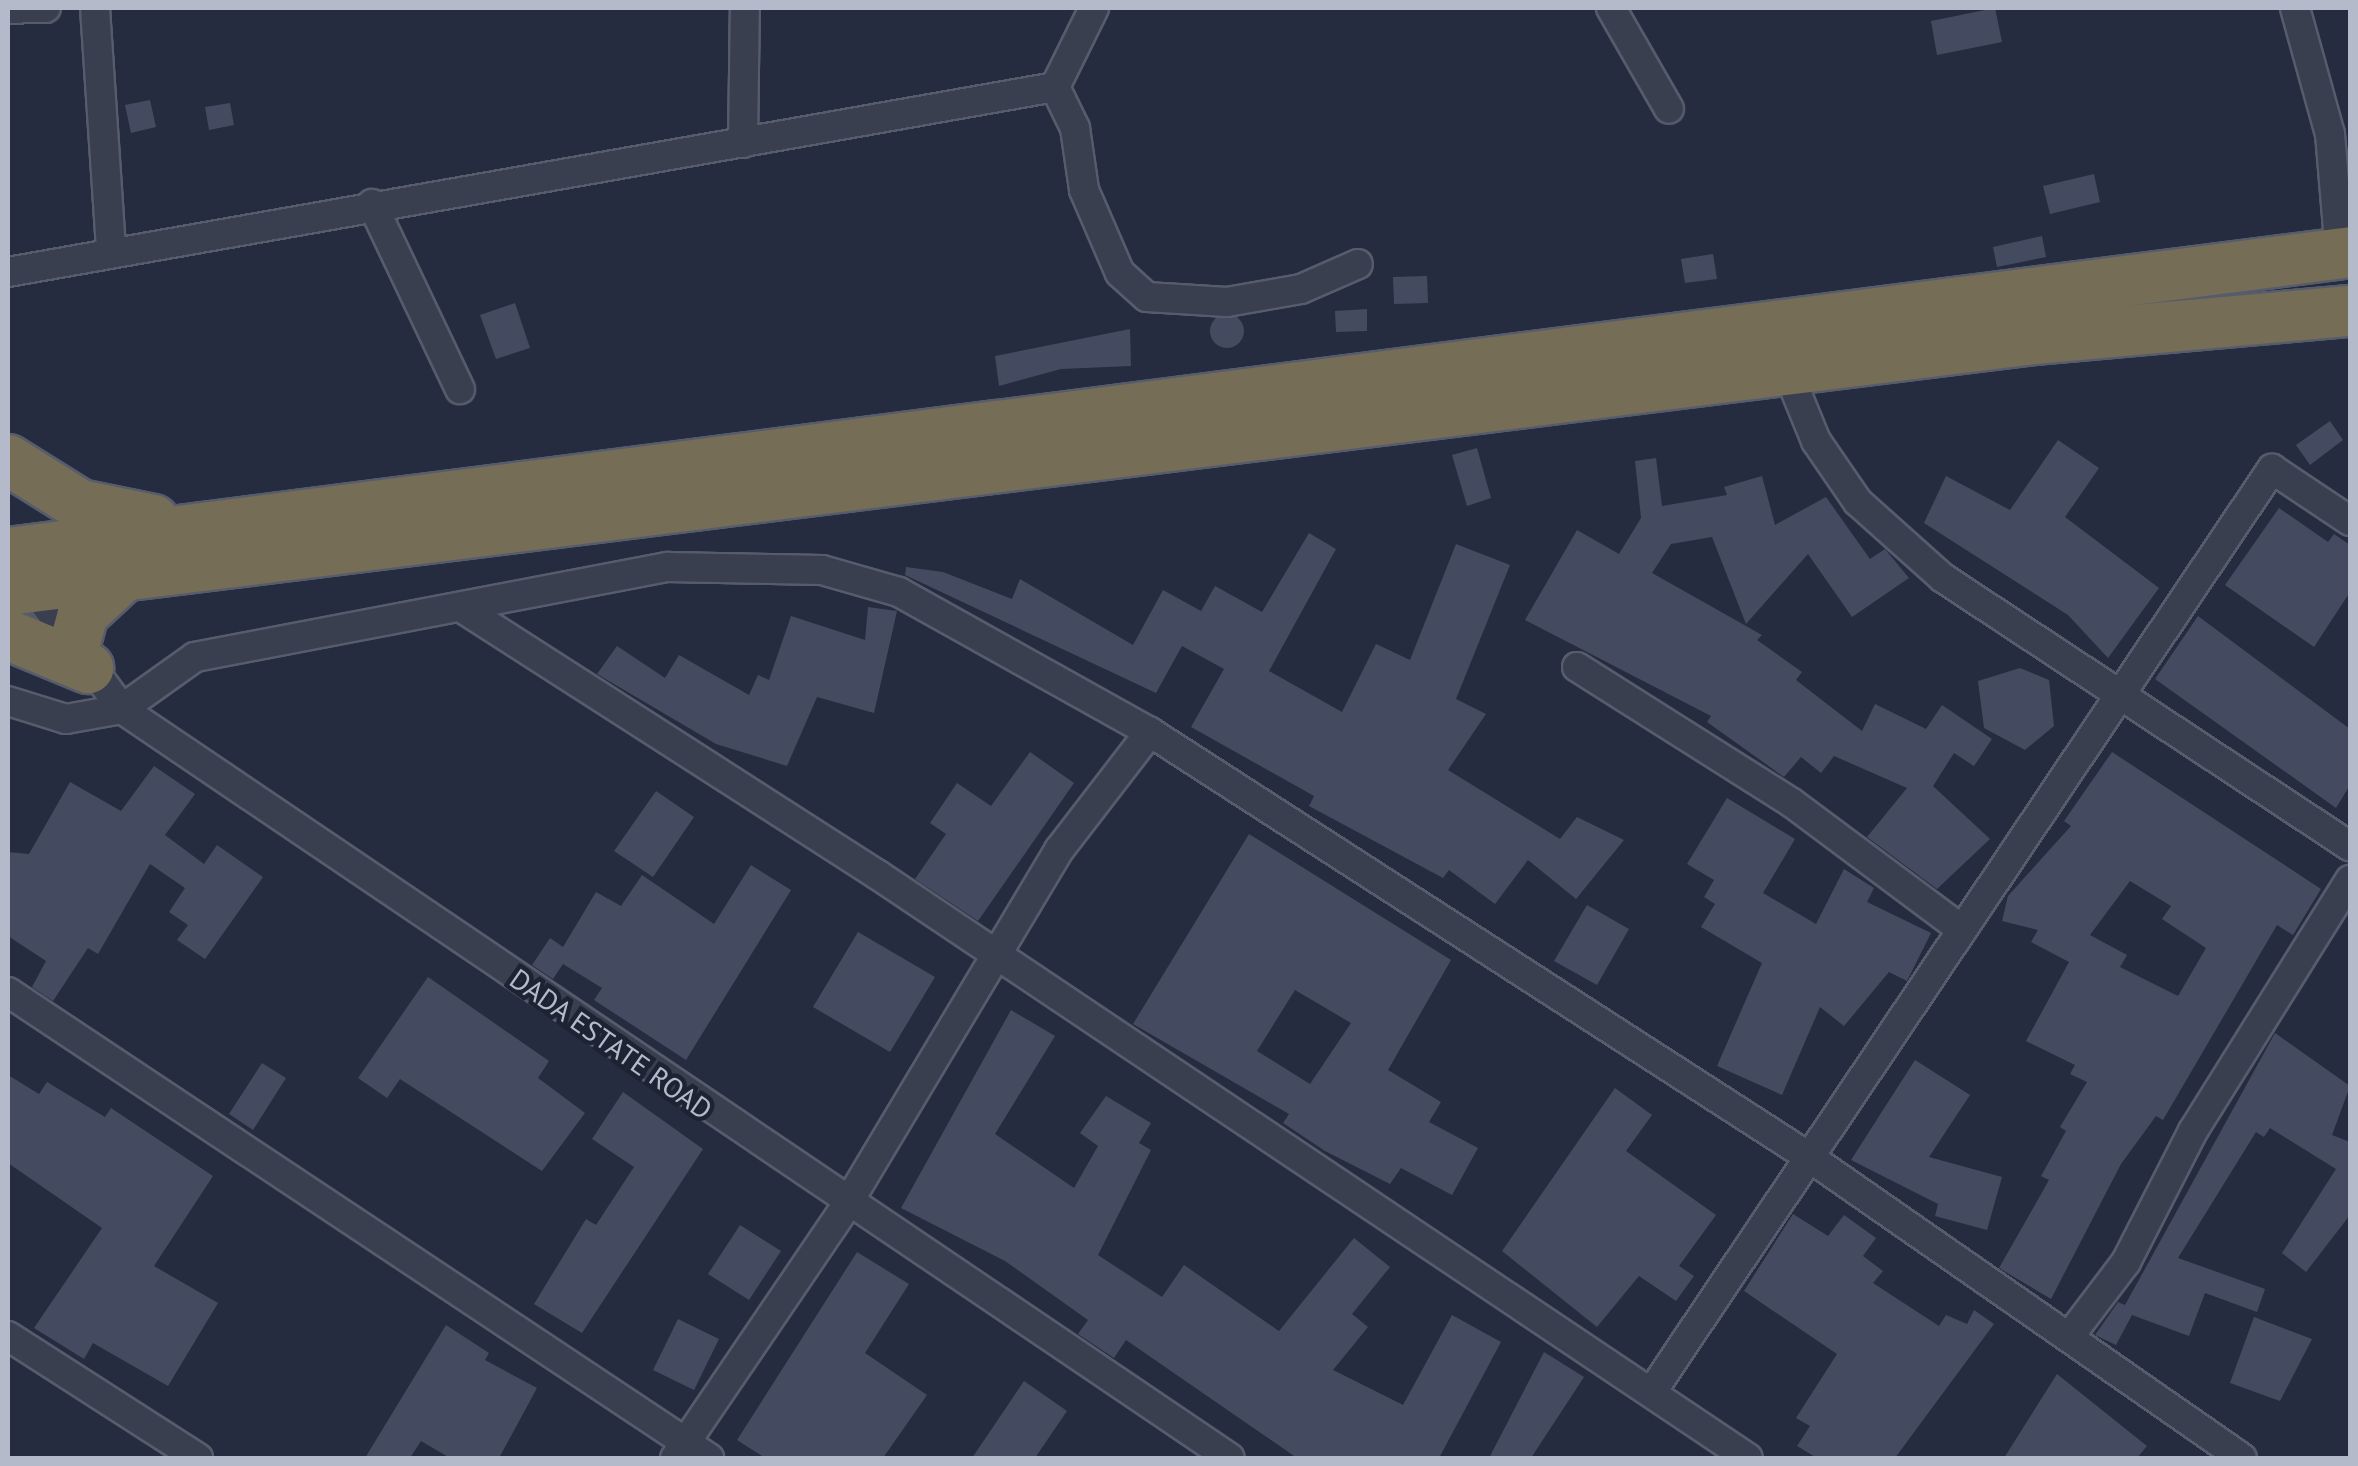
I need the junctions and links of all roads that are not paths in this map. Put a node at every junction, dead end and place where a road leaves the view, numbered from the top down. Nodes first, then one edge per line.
1 (46, 8) edge
2 (96, 8) edge
3 (746, 8) edge
4 (1094, 8) edge
5 (1611, 8) edge
6 (2296, 8) edge
7 (8, 9) edge
8 (1055, 87) junction
9 (1669, 108) dead end
10 (743, 143) junction
11 (372, 204) junction
12 (111, 251) junction
13 (2345, 253) edge
14 (1358, 264) dead end
15 (8, 272) edge
16 (2350, 311) edge
17 (1787, 370) junction
18 (460, 388) dead end
19 (8, 460) edge
20 (2350, 521) edge
21 (192, 528) junction
22 (14, 563) edge
23 (125, 574) junction
24 (462, 608) junction
25 (8, 636) edge
26 (81, 658) junction
27 (1577, 667) dead end
28 (2118, 691) junction
29 (8, 701) edge
30 (122, 708) junction
31 (1150, 732) junction
32 (2350, 846) edge
33 (2350, 880) edge
34 (1961, 930) junction
35 (999, 963) junction
36 (8, 992) edge
37 (1809, 1157) junction
38 (846, 1206) junction
39 (8, 1336) edge
40 (2069, 1337) junction
41 (1654, 1390) junction
42 (681, 1448) edge
43 (198, 1458) edge
44 (709, 1458) edge
45 (1230, 1458) edge
46 (1748, 1458) edge
47 (2242, 1458) edge

1 - 7 street
2 - 12 street
3 - 10 street
4 - 8 street
5 - 9 street
6 - 13 street
8 - 10 street
8 - 14 street
10 - 11 street
11 - 12 street
11 - 18 street
12 - 15 street
13 - 21 highway
16 - 17 highway
17 - 23 highway
17 - 28 street
19 - 21 highway
20 - 28 street
21 - 22 highway
22 - 23 highway
22 - 26 street, DADA ESTATE ROAD
23 - 26 highway
24 - 30 street
24 - 31 street
24 - 35 street
25 - 26 highway
26 - 30 street, DADA ESTATE ROAD
27 - 34 street
28 - 32 street
28 - 34 street
29 - 30 street
30 - 38 street, DADA ESTATE ROAD
31 - 35 street
31 - 37 street
33 - 40 street
34 - 37 street
35 - 38 street
35 - 41 street
36 - 42 street
37 - 40 street
37 - 41 street
38 - 42 street
38 - 45 street, DADA ESTATE ROAD
39 - 43 street
40 - 47 street
41 - 46 street
42 - 44 street

